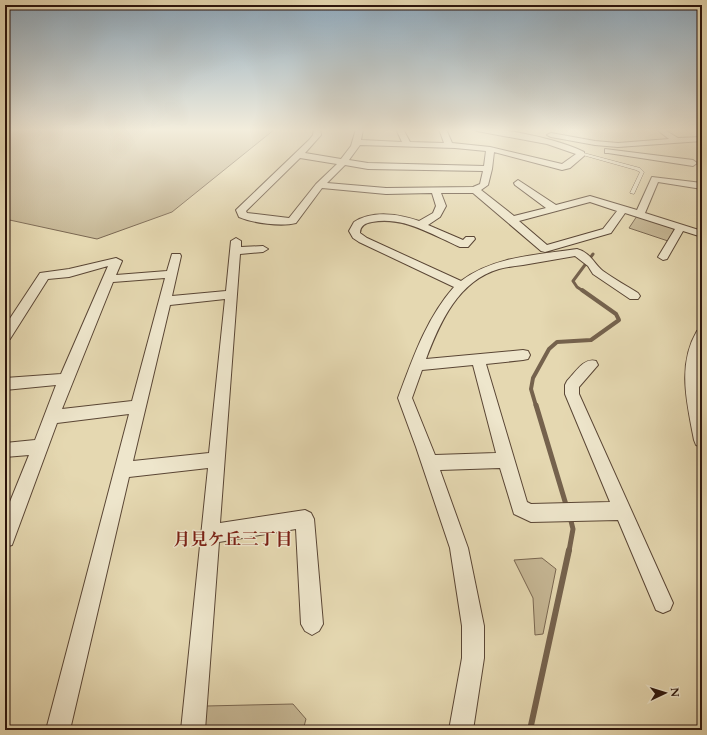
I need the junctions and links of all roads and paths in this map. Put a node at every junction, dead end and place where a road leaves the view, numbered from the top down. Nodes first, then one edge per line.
1 (291, 163) edge
2 (343, 163) edge
3 (352, 163) edge
4 (489, 163) edge
5 (551, 163) edge
6 (571, 163) edge
7 (617, 163) edge
8 (488, 169) junction
9 (518, 184) dead end
10 (320, 185) junction
11 (702, 186) edge
12 (474, 190) junction
13 (436, 192) junction
14 (632, 193) dead end
15 (553, 208) junction
16 (624, 209) junction
17 (640, 214) junction
18 (512, 220) junction
19 (418, 226) junction
20 (680, 228) junction
21 (702, 234) edge
22 (470, 239) dead end
23 (263, 250) dead end
24 (176, 256) dead end
25 (663, 257) dead end
26 (171, 274) junction
27 (109, 279) junction
28 (461, 285) junction
29 (231, 294) junction
30 (634, 296) dead end
31 (165, 301) junction
32 (11, 316) edge
33 (702, 334) edge
34 (5, 336) edge
35 (524, 355) dead end
36 (478, 359) junction
37 (417, 365) junction
38 (590, 365) dead end
39 (66, 379) junction
40 (5, 384) edge
41 (138, 407) junction
42 (52, 417) junction
43 (702, 440) edge
44 (41, 446) junction
45 (5, 450) edge
46 (216, 460) junction
47 (506, 460) junction
48 (429, 463) junction
49 (123, 470) junction
50 (623, 511) junction
51 (210, 534) junction
52 (6, 535) edge
53 (663, 603) dead end
54 (312, 624) dead end
55 (58, 730) edge
56 (193, 730) edge
57 (461, 730) edge

1 - 10 street
2 - 10 street
3 - 8 street
4 - 8 street
5 - 6 street
7 - 14 lane
8 - 12 street
9 - 15 street
10 - 13 street
11 - 17 street
12 - 13 street
12 - 18 street
13 - 19 street
15 - 16 street
15 - 18 street
16 - 17 street
16 - 18 street
17 - 20 street
19 - 22 street
19 - 28 street
20 - 21 street
20 - 25 street
23 - 29 street
24 - 26 street
26 - 27 street
26 - 31 street
27 - 32 street
27 - 39 street
28 - 30 street
28 - 37 street
29 - 31 street
29 - 46 street
31 - 41 street
32 - 34 street
33 - 43 street
35 - 36 street
36 - 37 street
36 - 47 street
37 - 48 street
38 - 50 street
39 - 40 street
39 - 42 street
41 - 42 street
41 - 49 street
42 - 44 street
44 - 45 street
44 - 52 street
46 - 49 street
46 - 51 street
47 - 48 street
47 - 50 street
48 - 57 street
49 - 55 street
50 - 53 street
51 - 54 street
51 - 56 street

